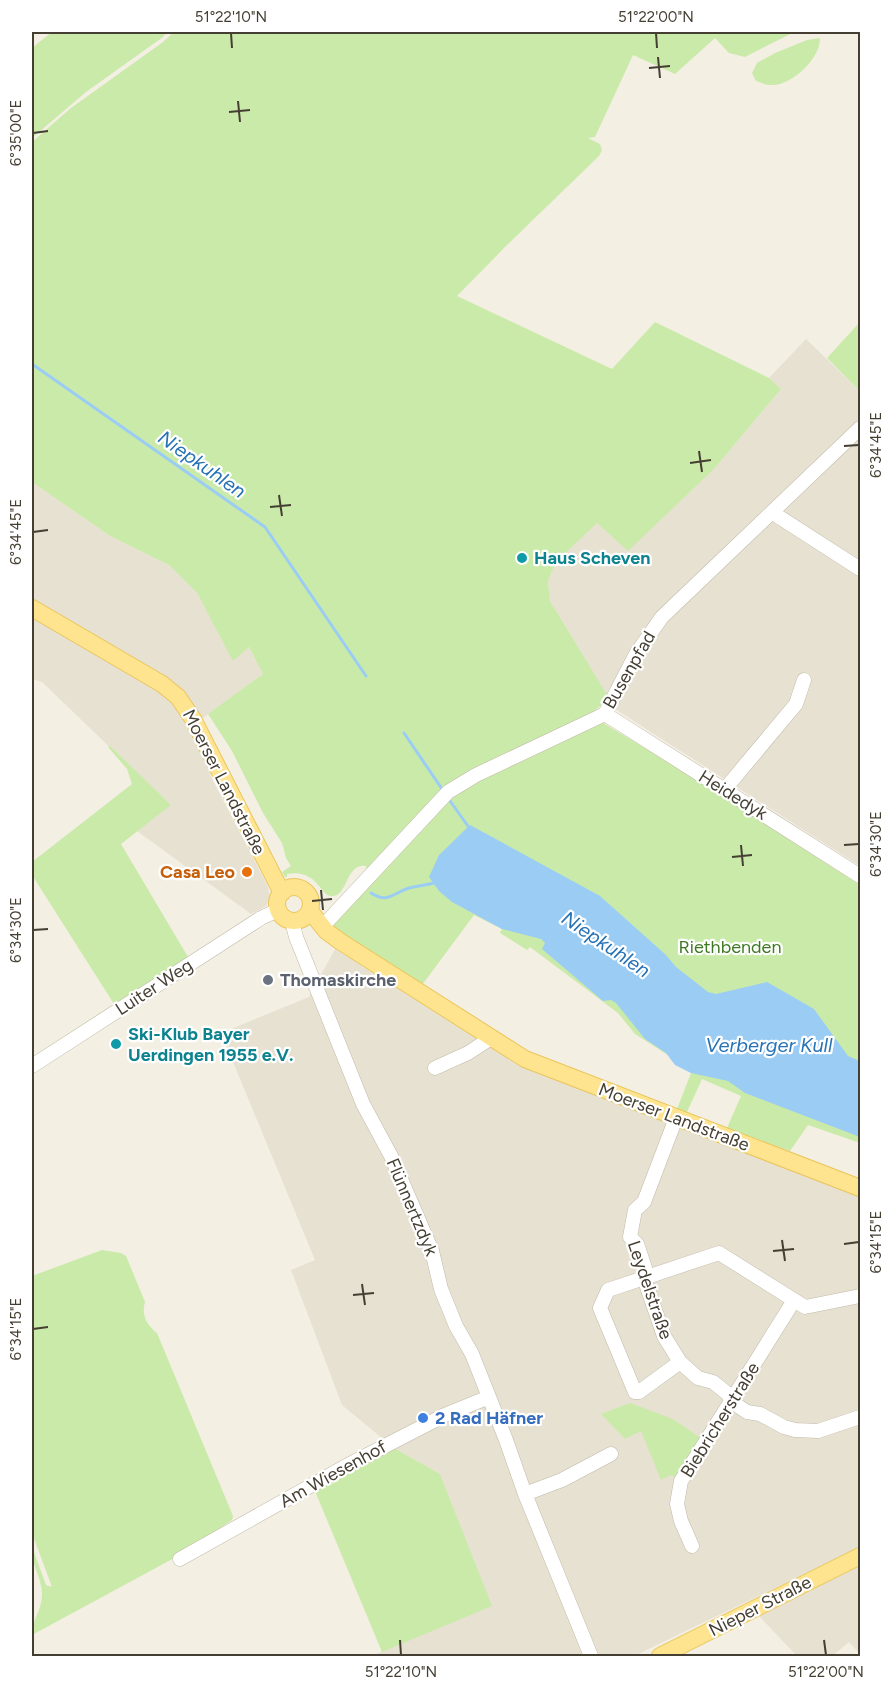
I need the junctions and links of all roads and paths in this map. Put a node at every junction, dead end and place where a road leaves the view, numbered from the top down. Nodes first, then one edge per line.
1 (861, 428) edge
2 (773, 513) junction
3 (861, 570) edge
4 (32, 608) edge
5 (804, 680) dead end
6 (605, 714) junction
7 (724, 789) junction
8 (861, 876) edge
9 (282, 893) junction
10 (278, 910) junction
11 (310, 911) junction
12 (292, 921) junction
13 (323, 926) junction
14 (491, 1038) junction
15 (32, 1066) edge
16 (435, 1068) dead end
17 (676, 1118) junction
18 (861, 1188) edge
19 (644, 1278) junction
20 (861, 1296) edge
21 (793, 1302) junction
22 (680, 1362) junction
23 (489, 1397) junction
24 (732, 1402) junction
25 (861, 1417) edge
26 (610, 1454) dead end
27 (525, 1494) junction
28 (692, 1546) dead end
29 (861, 1556) edge
30 (180, 1559) dead end
31 (591, 1656) edge
32 (660, 1656) edge

1 - 2 street, Busenpfad
2 - 3 street
2 - 6 street, Busenpfad
4 - 9 main road, Moerser Landstraße
5 - 7 street
6 - 7 street, Heidedyk
6 - 13 street, Busenpfad
7 - 8 street, Heidedyk
9 - 10 main road
9 - 11 main road
10 - 12 main road
10 - 15 street, Luiter Weg
11 - 12 main road
11 - 13 main road, Moerser Landstraße
12 - 23 street, Flünnertzdyk
13 - 14 main road, Moerser Landstraße
14 - 16 street
14 - 17 main road, Moerser Landstraße
17 - 18 main road, Moerser Landstraße
17 - 19 street, Leydelstraße
19 - 21 street
19 - 22 street, Leydelstraße
19 - 22 street, Leydelstraße
20 - 21 street
21 - 24 street, Biebricherstraße
22 - 24 street, Leydelstraße
23 - 27 street, Flünnertzdyk
23 - 30 street, Am Wiesenhof
24 - 25 street, Leydelstraße
24 - 28 street, Biebricherstraße
26 - 27 street
27 - 31 street, Flünnertzdyk
29 - 32 main road, Nieper Straße

